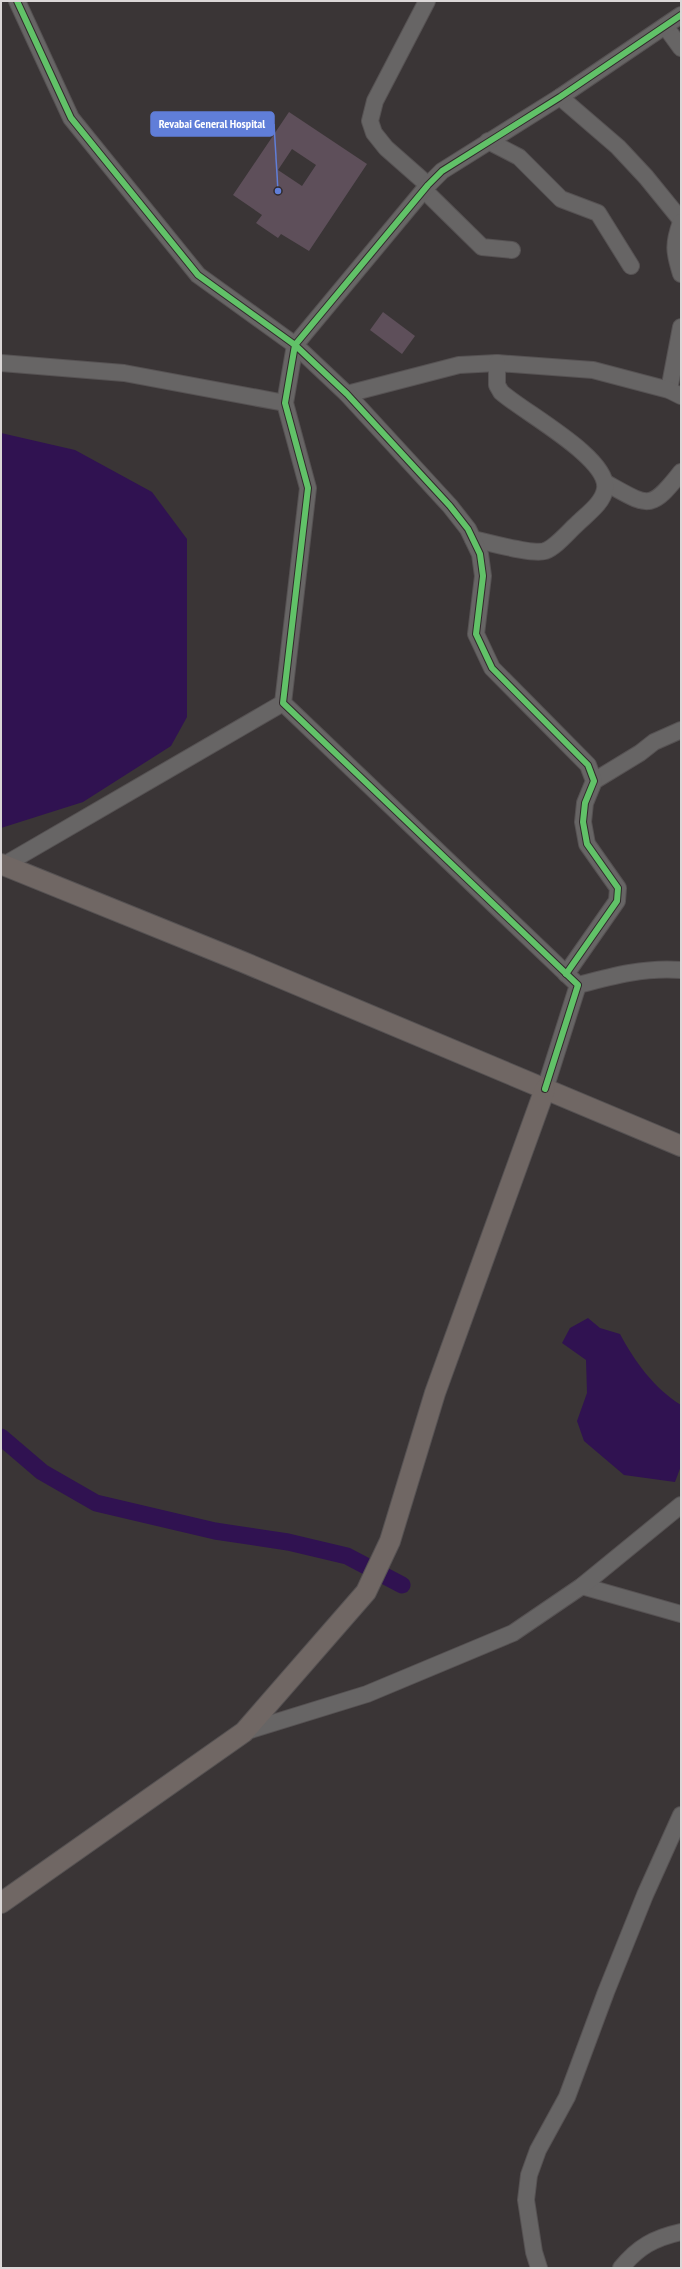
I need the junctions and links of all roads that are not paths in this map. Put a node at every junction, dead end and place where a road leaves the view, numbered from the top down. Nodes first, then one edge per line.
1 (17, 1) edge
2 (426, 1) edge
3 (681, 15) edge
4 (665, 26) junction
5 (681, 48) edge
6 (560, 97) junction
7 (488, 141) junction
8 (426, 187) junction
9 (681, 221) edge
10 (512, 250) dead end
11 (631, 266) dead end
12 (681, 274) edge
13 (681, 327) edge
14 (295, 345) junction
15 (1, 363) edge
16 (497, 363) junction
17 (675, 393) edge
18 (348, 394) junction
19 (285, 403) junction
20 (681, 472) edge
21 (606, 483) junction
22 (473, 539) junction
23 (283, 703) junction
24 (681, 730) edge
25 (594, 781) junction
26 (2, 864) edge
27 (681, 970) edge
28 (566, 974) junction
29 (578, 985) junction
30 (545, 1089) junction
31 (681, 1146) edge
32 (681, 1505) edge
33 (582, 1586) junction
34 (681, 1614) edge
35 (244, 1732) junction
36 (681, 1815) edge
37 (1, 1903) edge
38 (681, 2232) edge
39 (539, 2268) edge
40 (621, 2268) edge

1 - 14 street
2 - 8 street
3 - 4 street
4 - 5 street
4 - 6 street
6 - 7 street
6 - 9 street
7 - 8 street
7 - 11 street
8 - 10 street
8 - 14 street
9 - 12 street
13 - 17 street
14 - 18 street
14 - 19 street
15 - 19 street
16 - 17 street
16 - 18 street
16 - 21 street
18 - 22 street
19 - 23 street
20 - 21 street
21 - 22 street
22 - 25 street
23 - 26 street
23 - 28 street
24 - 25 street
25 - 28 street
26 - 30 main road
27 - 29 street
28 - 29 street
29 - 30 street
30 - 31 main road
30 - 35 main road
32 - 33 street
33 - 34 street
33 - 35 street
35 - 37 main road
36 - 39 street
38 - 40 street

